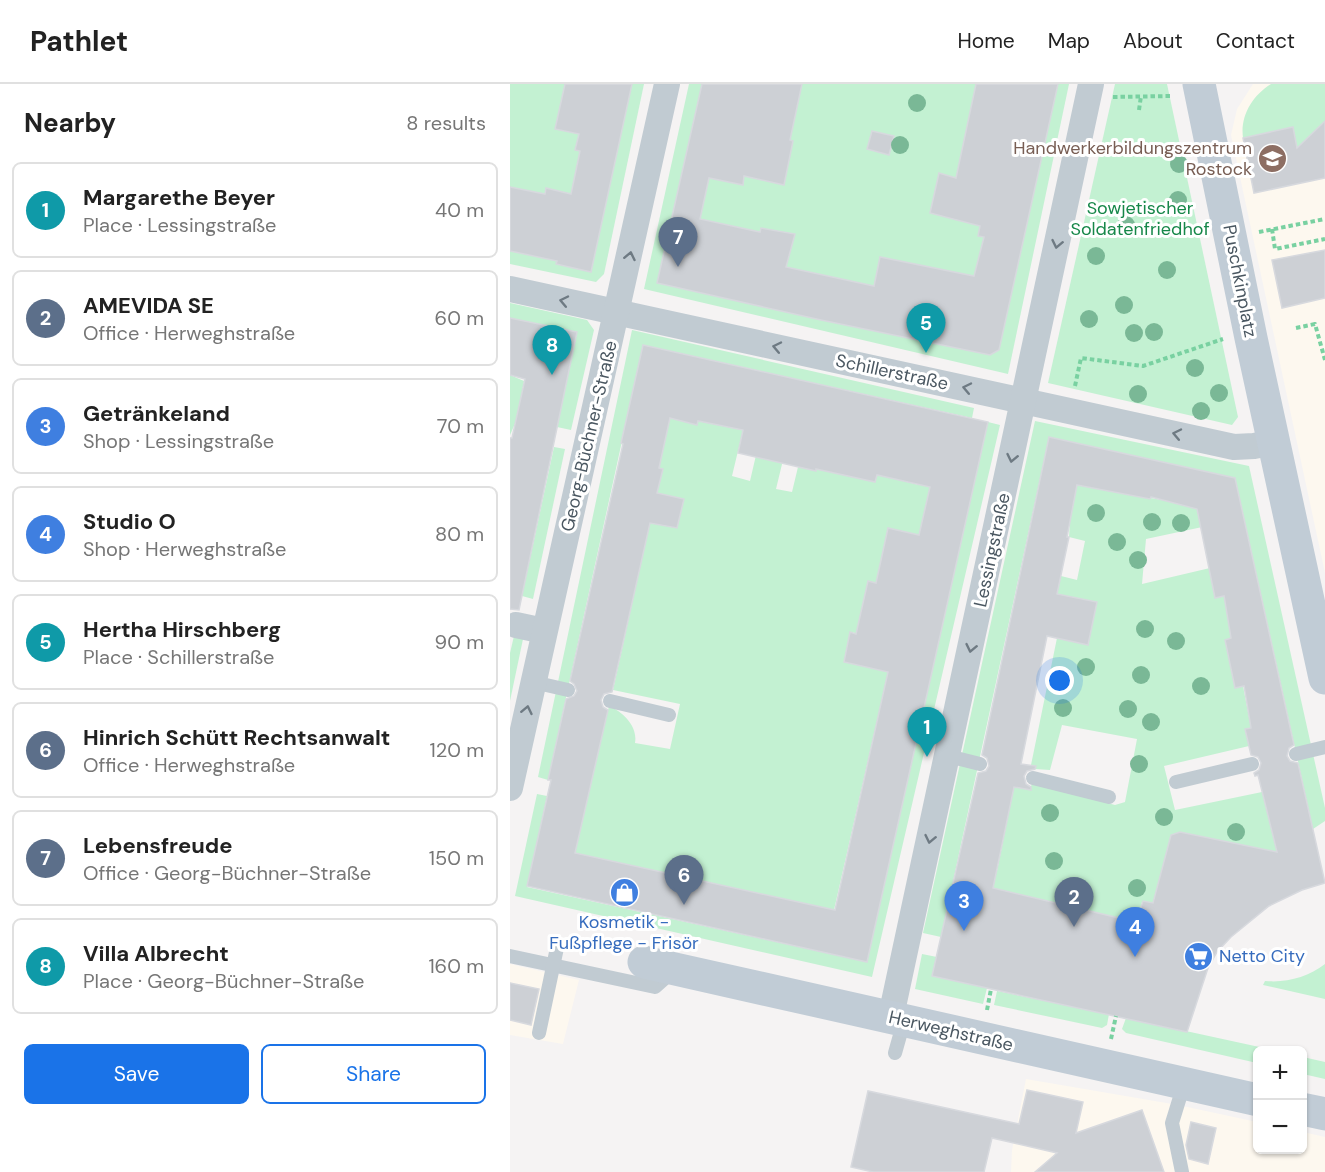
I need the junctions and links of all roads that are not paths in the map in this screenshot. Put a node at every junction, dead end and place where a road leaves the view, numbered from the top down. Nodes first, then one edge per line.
1 (667, 84) edge
2 (1188, 90) edge
3 (1090, 91) edge
4 (510, 289) edge
5 (618, 313) junction
6 (1024, 401) junction
7 (1274, 442) junction
8 (516, 625) dead end
9 (544, 631) junction
10 (1325, 678) edge
11 (533, 682) junction
12 (568, 690) dead end
13 (610, 700) dead end
14 (669, 715) dead end
15 (1325, 747) edge
16 (1296, 754) dead end
17 (948, 756) junction
18 (980, 764) dead end
19 (1252, 764) dead end
20 (1033, 778) dead end
21 (1176, 782) dead end
22 (510, 788) edge
23 (1109, 797) dead end
24 (558, 944) dead end
25 (510, 956) edge
26 (644, 962) dead end
27 (554, 966) junction
28 (675, 969) junction
29 (898, 1018) junction
30 (539, 1033) dead end
31 (895, 1053) dead end
32 (1184, 1084) junction
33 (1253, 1099) edge
34 (1307, 1110) edge
35 (1325, 1114) edge
36 (1182, 1172) edge

5 -> 1 street, Georg-Büchner-Straße
2 - 7 street, Puschkinplatz
3 -> 6 street, Lessingstraße
5 -> 4 street, Schillerstraße
6 -> 5 street, Schillerstraße
5 - 9 street, Georg-Büchner-Straße
7 -> 6 street, Schillerstraße
6 -> 17 street, Lessingstraße
7 - 10 street, Puschkinplatz
8 - 9 street
9 - 11 street, Georg-Büchner-Straße
11 - 12 lane
22 -> 11 street, Georg-Büchner-Straße
13 - 14 lane
15 - 16 lane
17 - 18 lane
17 -> 29 street, Lessingstraße
19 - 21 lane
20 - 23 lane
24 - 27 lane
25 - 27 lane
26 - 28 street, Herweghstraße
27 - 28 lane
27 - 30 lane
28 - 29 street, Herweghstraße
29 - 31 lane
29 - 32 street, Herweghstraße
32 - 33 street, Herweghstraße
32 - 36 lane
34 - 35 street

